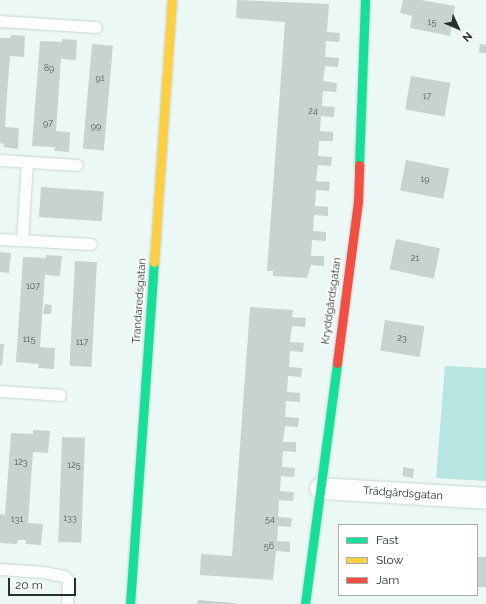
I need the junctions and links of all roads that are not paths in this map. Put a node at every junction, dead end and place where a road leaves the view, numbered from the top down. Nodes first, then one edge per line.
1 (172, 0) edge
2 (365, 0) edge
3 (0, 21) edge
4 (96, 27) dead end
5 (0, 160) edge
6 (27, 162) junction
7 (77, 165) dead end
8 (0, 239) edge
9 (22, 240) junction
10 (91, 244) dead end
11 (0, 391) edge
12 (60, 396) dead end
13 (320, 488) junction
14 (486, 498) edge
15 (0, 569) edge
16 (67, 604) edge
17 (130, 604) edge
18 (305, 604) edge

1 - 17 street, Trandaredsgatan
2 - 13 street, Kryddgårdsgatan
3 - 4 lane
5 - 6 lane
6 - 7 lane
6 - 9 lane
8 - 9 lane
9 - 10 lane
11 - 12 lane
13 - 14 street, Trädgårdsgatan
13 - 18 street, Kryddgårdsgatan
15 - 16 lane

